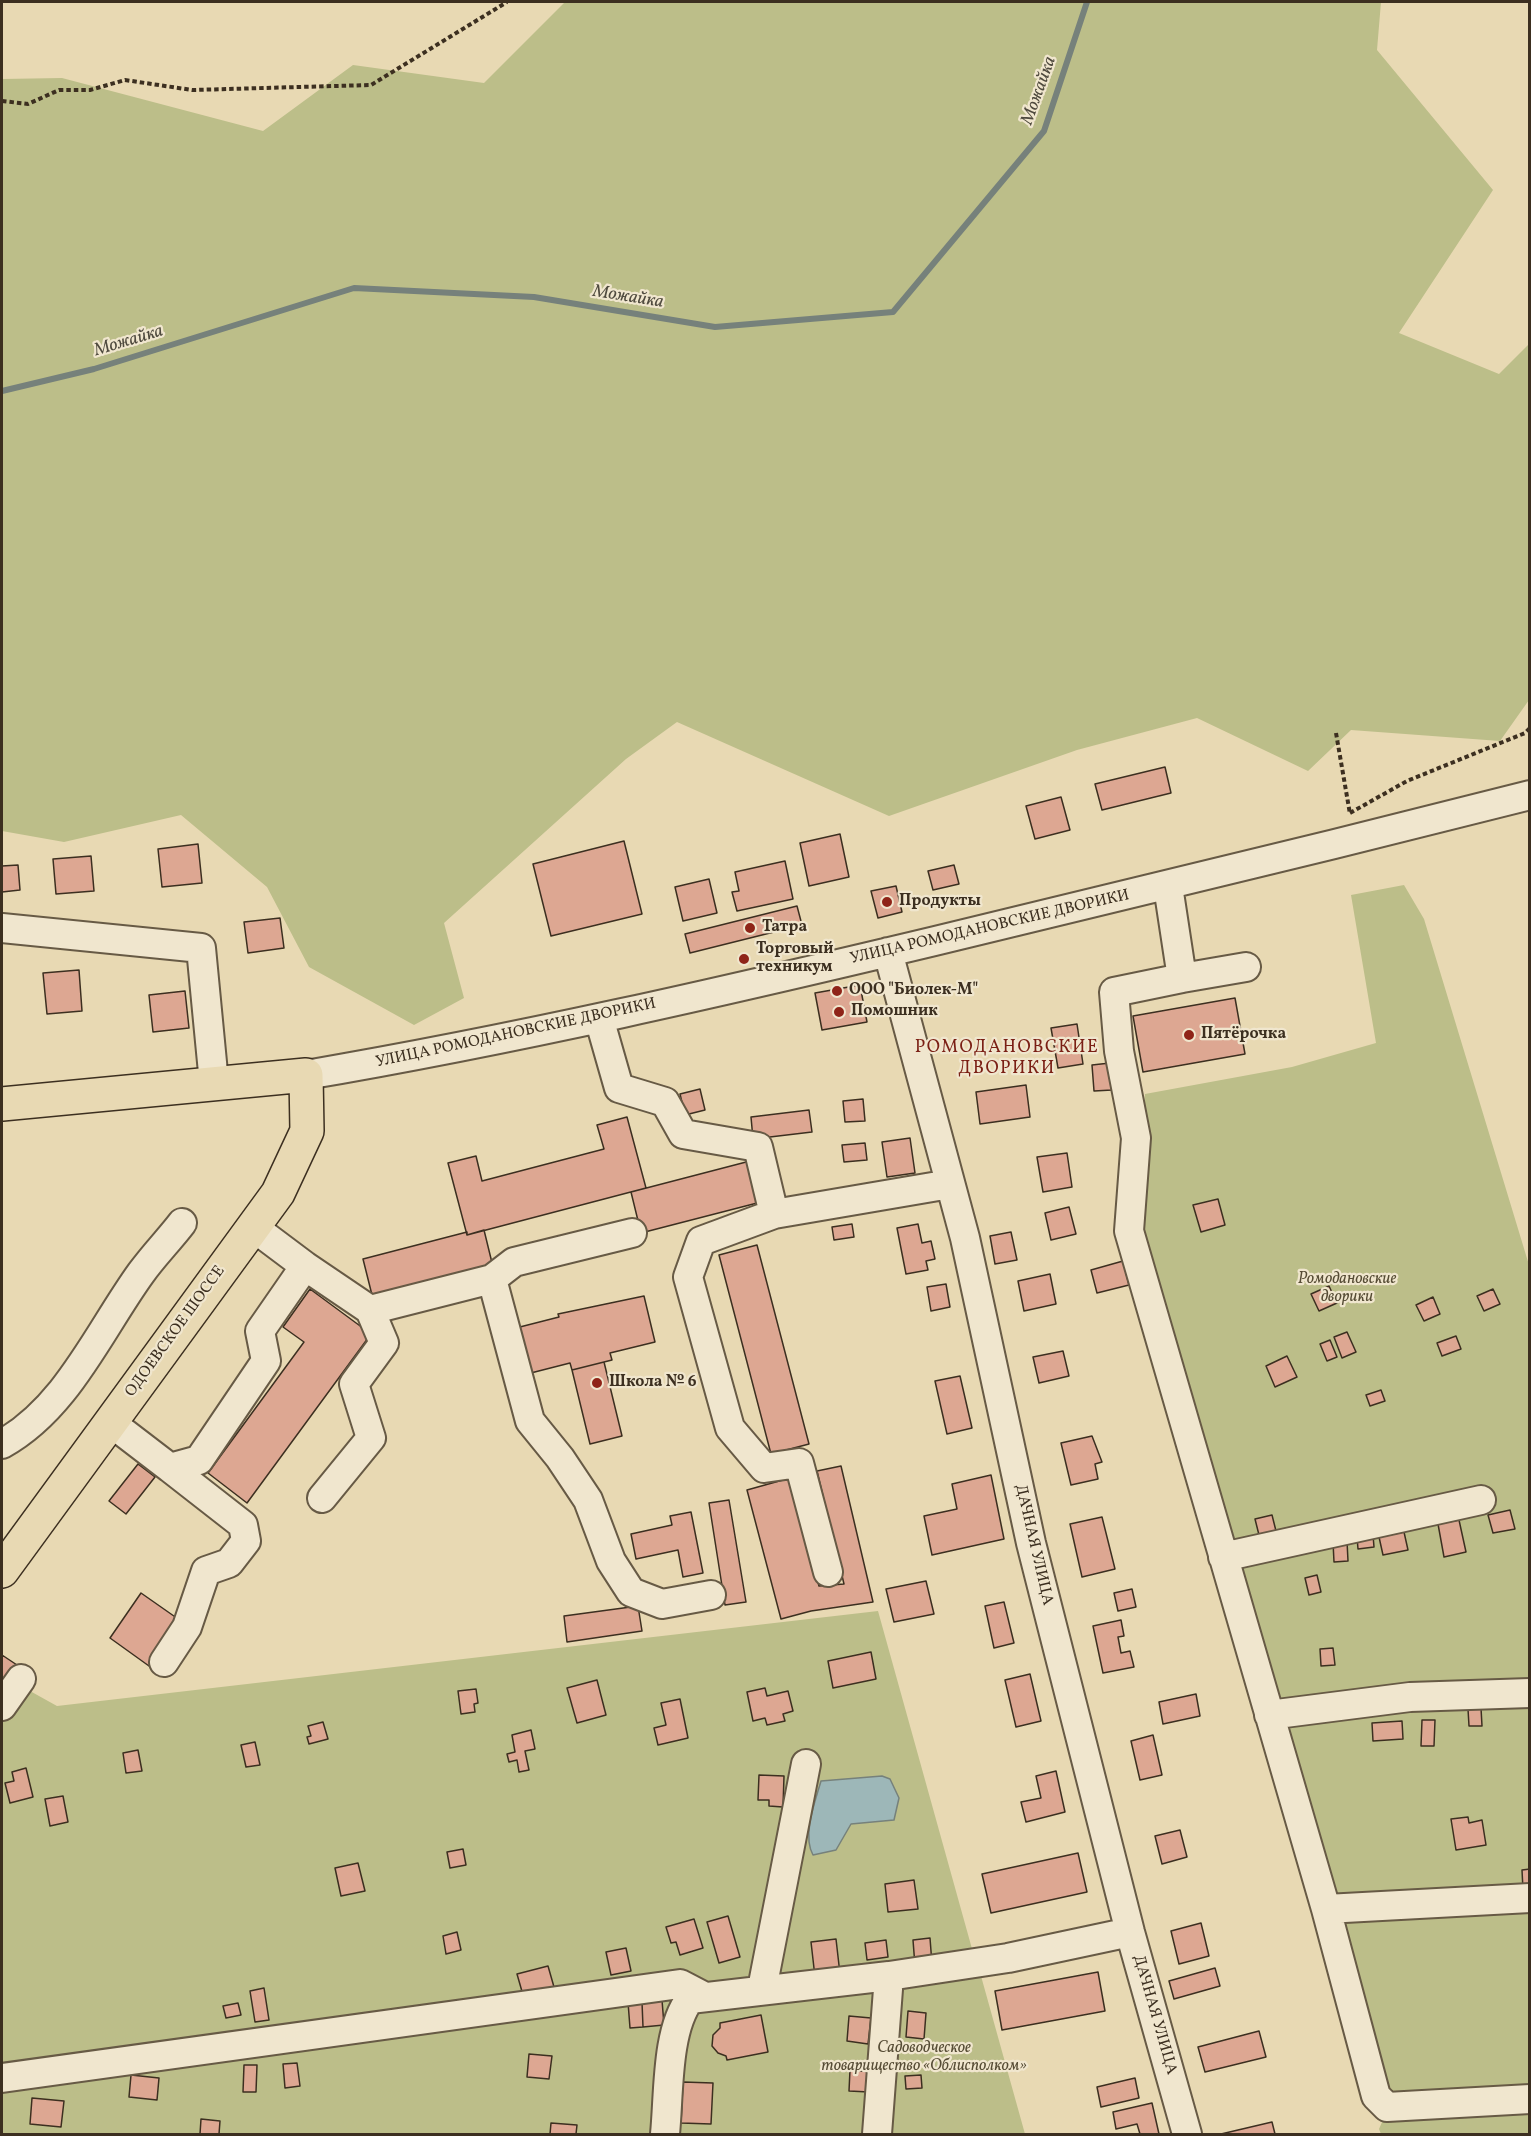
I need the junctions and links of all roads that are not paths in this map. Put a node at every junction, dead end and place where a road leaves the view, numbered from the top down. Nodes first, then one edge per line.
1 (1530, 795) edge
2 (1168, 886) junction
3 (2, 928) edge
4 (888, 952) junction
5 (1246, 967) dead end
6 (1182, 978) junction
7 (599, 1018) junction
8 (306, 1075) junction
9 (214, 1083) junction
10 (2, 1104) edge
11 (950, 1184) junction
12 (774, 1214) junction
13 (182, 1223) dead end
14 (253, 1227) junction
15 (632, 1233) dead end
16 (305, 1266) junction
17 (492, 1278) junction
18 (370, 1310) junction
19 (110, 1422) junction
20 (2, 1444) edge
21 (170, 1468) junction
22 (322, 1498) dead end
23 (1481, 1500) dead end
24 (1223, 1557) junction
25 (2, 1571) edge
26 (828, 1572) dead end
27 (711, 1595) dead end
28 (164, 1662) dead end
29 (21, 1679) dead end
30 (1530, 1693) edge
31 (2, 1706) edge
32 (1269, 1715) junction
33 (806, 1764) dead end
34 (1530, 1898) edge
35 (1326, 1909) junction
36 (1130, 1932) junction
37 (889, 1976) junction
38 (762, 1989) junction
39 (703, 1996) junction
40 (2, 2078) edge
41 (1530, 2099) edge
42 (665, 2134) edge
43 (877, 2134) edge
44 (1187, 2134) edge

1 - 2 street, УЛИЦА РОМОДАНОВСКИЕ ДВОРИКИ
2 - 4 street, УЛИЦА РОМОДАНОВСКИЕ ДВОРИКИ
2 - 6 street
3 - 9 street
4 - 7 street, УЛИЦА РОМОДАНОВСКИЕ ДВОРИКИ
4 - 11 street, ДАЧНАЯ УЛИЦА
5 - 6 street
6 - 24 street
7 - 8 street, УЛИЦА РОМОДАНОВСКИЕ ДВОРИКИ
7 - 12 street
8 - 9 main road
8 - 14 main road, ОДОЕВСКОЕ ШОССЕ
9 - 10 main road
11 - 12 street
11 - 36 street, ДАЧНАЯ УЛИЦА
12 - 26 street
13 - 20 street
14 - 16 street
14 - 19 main road, ОДОЕВСКОЕ ШОССЕ
15 - 17 street
16 - 18 street
16 - 21 street
17 - 18 street
17 - 27 street
18 - 22 street
19 - 21 street
19 - 25 main road, ОДОЕВСКОЕ ШОССЕ
21 - 28 street
23 - 24 street
24 - 32 street
29 - 31 street
30 - 32 street
32 - 35 street
33 - 38 street
34 - 35 street
35 - 41 street
36 - 37 street
36 - 44 street, ДАЧНАЯ УЛИЦА
37 - 38 street
37 - 43 street
38 - 39 street
39 - 40 street
39 - 42 street

